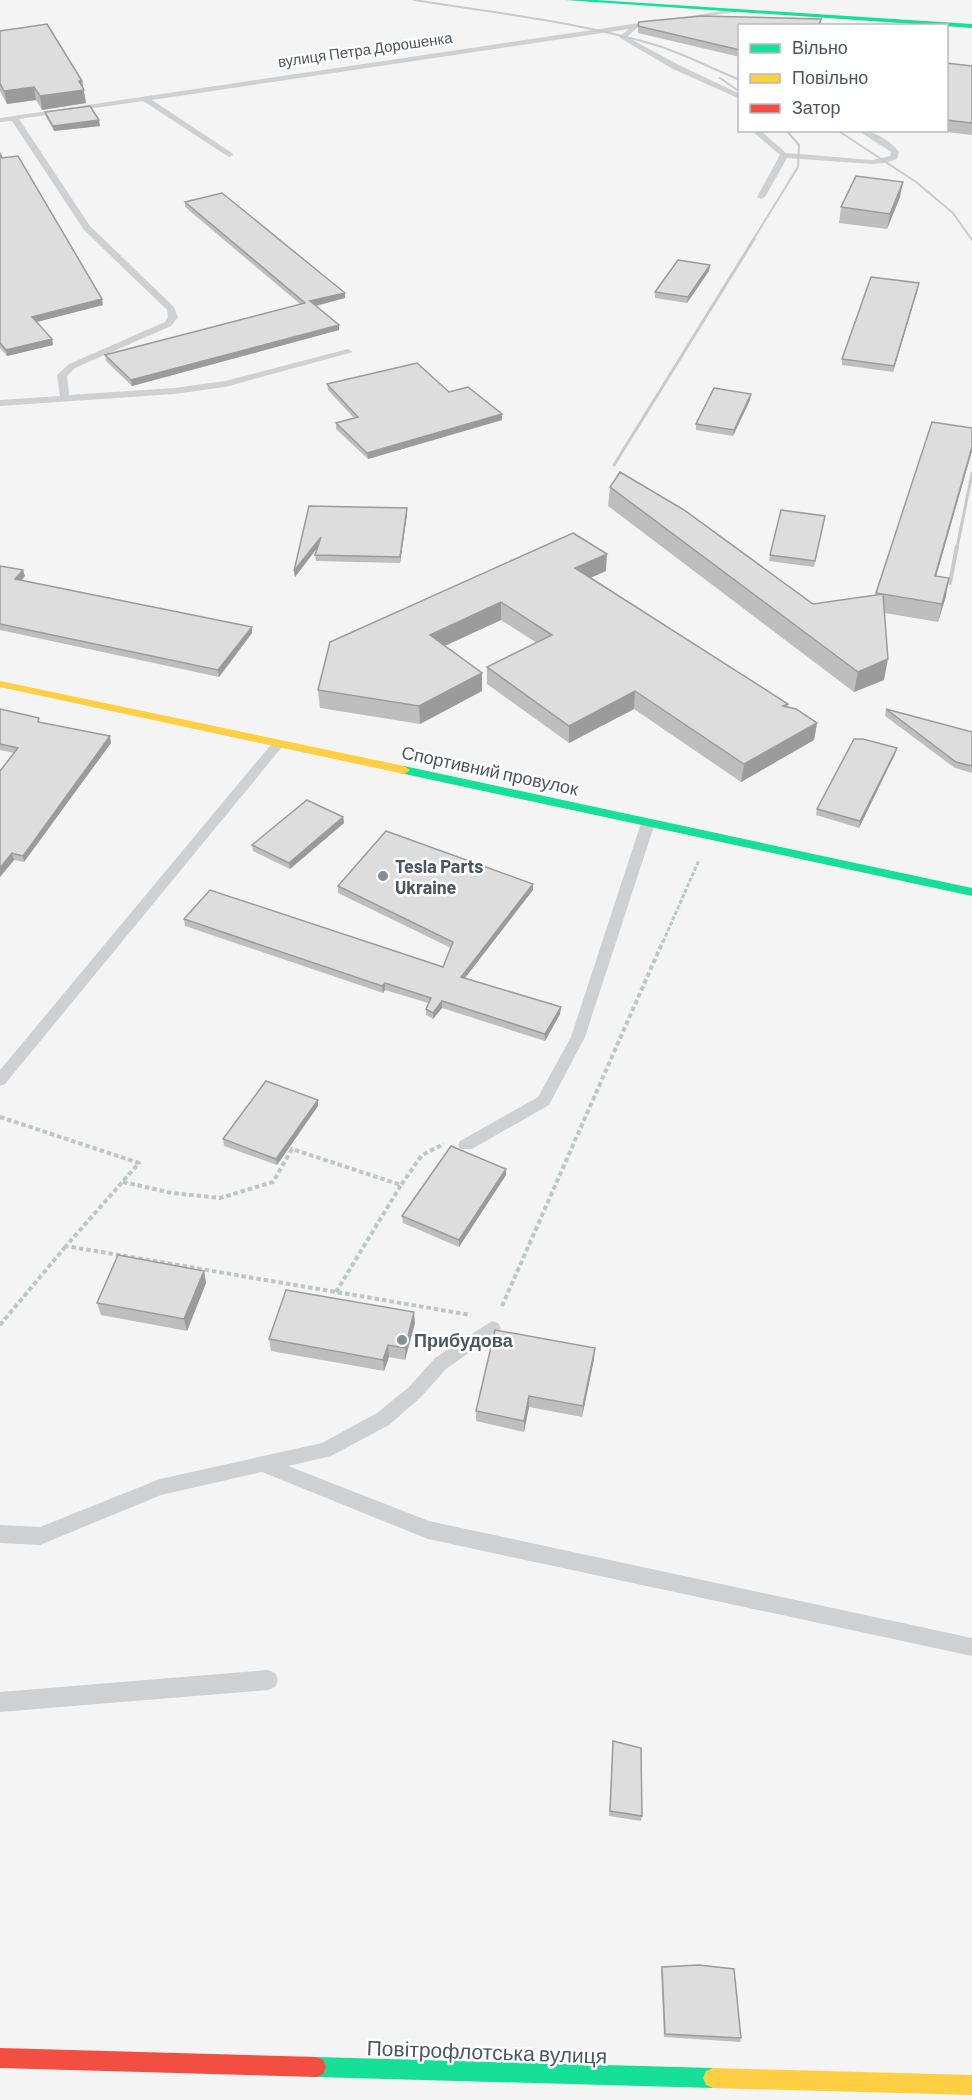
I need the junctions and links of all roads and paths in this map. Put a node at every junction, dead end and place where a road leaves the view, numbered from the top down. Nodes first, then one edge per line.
1 (568, 0) edge
2 (735, 10) junction
3 (942, 24) edge
4 (948, 24) edge
5 (640, 25) junction
6 (972, 26) edge
7 (699, 78) junction
8 (734, 84) dead end
9 (738, 96) edge
10 (144, 98) junction
11 (14, 118) junction
12 (0, 120) edge
13 (757, 132) edge
14 (865, 132) edge
15 (229, 154) dead end
16 (784, 155) junction
17 (761, 197) dead end
18 (348, 352) dead end
19 (65, 400) junction
20 (0, 403) edge
21 (0, 684) edge
22 (278, 744) junction
23 (648, 823) junction
24 (710, 836) junction
25 (972, 892) edge
26 (0, 1080) edge
27 (0, 1117) edge
28 (466, 1145) joint
29 (123, 1182) junction
30 (401, 1185) junction
31 (66, 1246) junction
32 (336, 1292) junction
33 (0, 1324) edge
34 (494, 1324) junction
35 (264, 1465) junction
36 (0, 1534) edge
37 (972, 1647) edge
38 (268, 1680) dead end
39 (0, 1702) edge
40 (0, 2058) edge
41 (972, 2085) edge

1 - 2 street, вулиця Петра Дорошенка
2 - 3 street, вулиця Петра Дорошенка
2 - 5 lane, вулиця Петра Дорошенка
4 - 6 street, вулиця Петра Дорошенка
5 - 7 lane
5 - 10 lane, вулиця Петра Дорошенка
7 - 8 lane
7 - 9 lane
10 - 11 lane, вулиця Петра Дорошенка
10 - 15 lane
11 - 12 lane, вулиця Петра Дорошенка
11 - 19 lane
13 - 16 lane
14 - 16 lane
16 - 17 lane
18 - 19 lane
19 - 20 lane
21 - 22 street, Спортивний провулок
22 - 23 street, Спортивний провулок
22 - 26 lane
23 - 24 street, Спортивний провулок
23 - 28 lane
24 - 25 street, Спортивний провулок
24 - 34 path
27 - 29 path
28 - 30 path
29 - 30 path
29 - 31 path
30 - 32 path
31 - 32 path
31 - 33 path
32 - 34 path
34 - 35 lane
35 - 36 lane
35 - 37 lane
38 - 39 lane
40 - 41 street, Повітрофлотська вулиця

